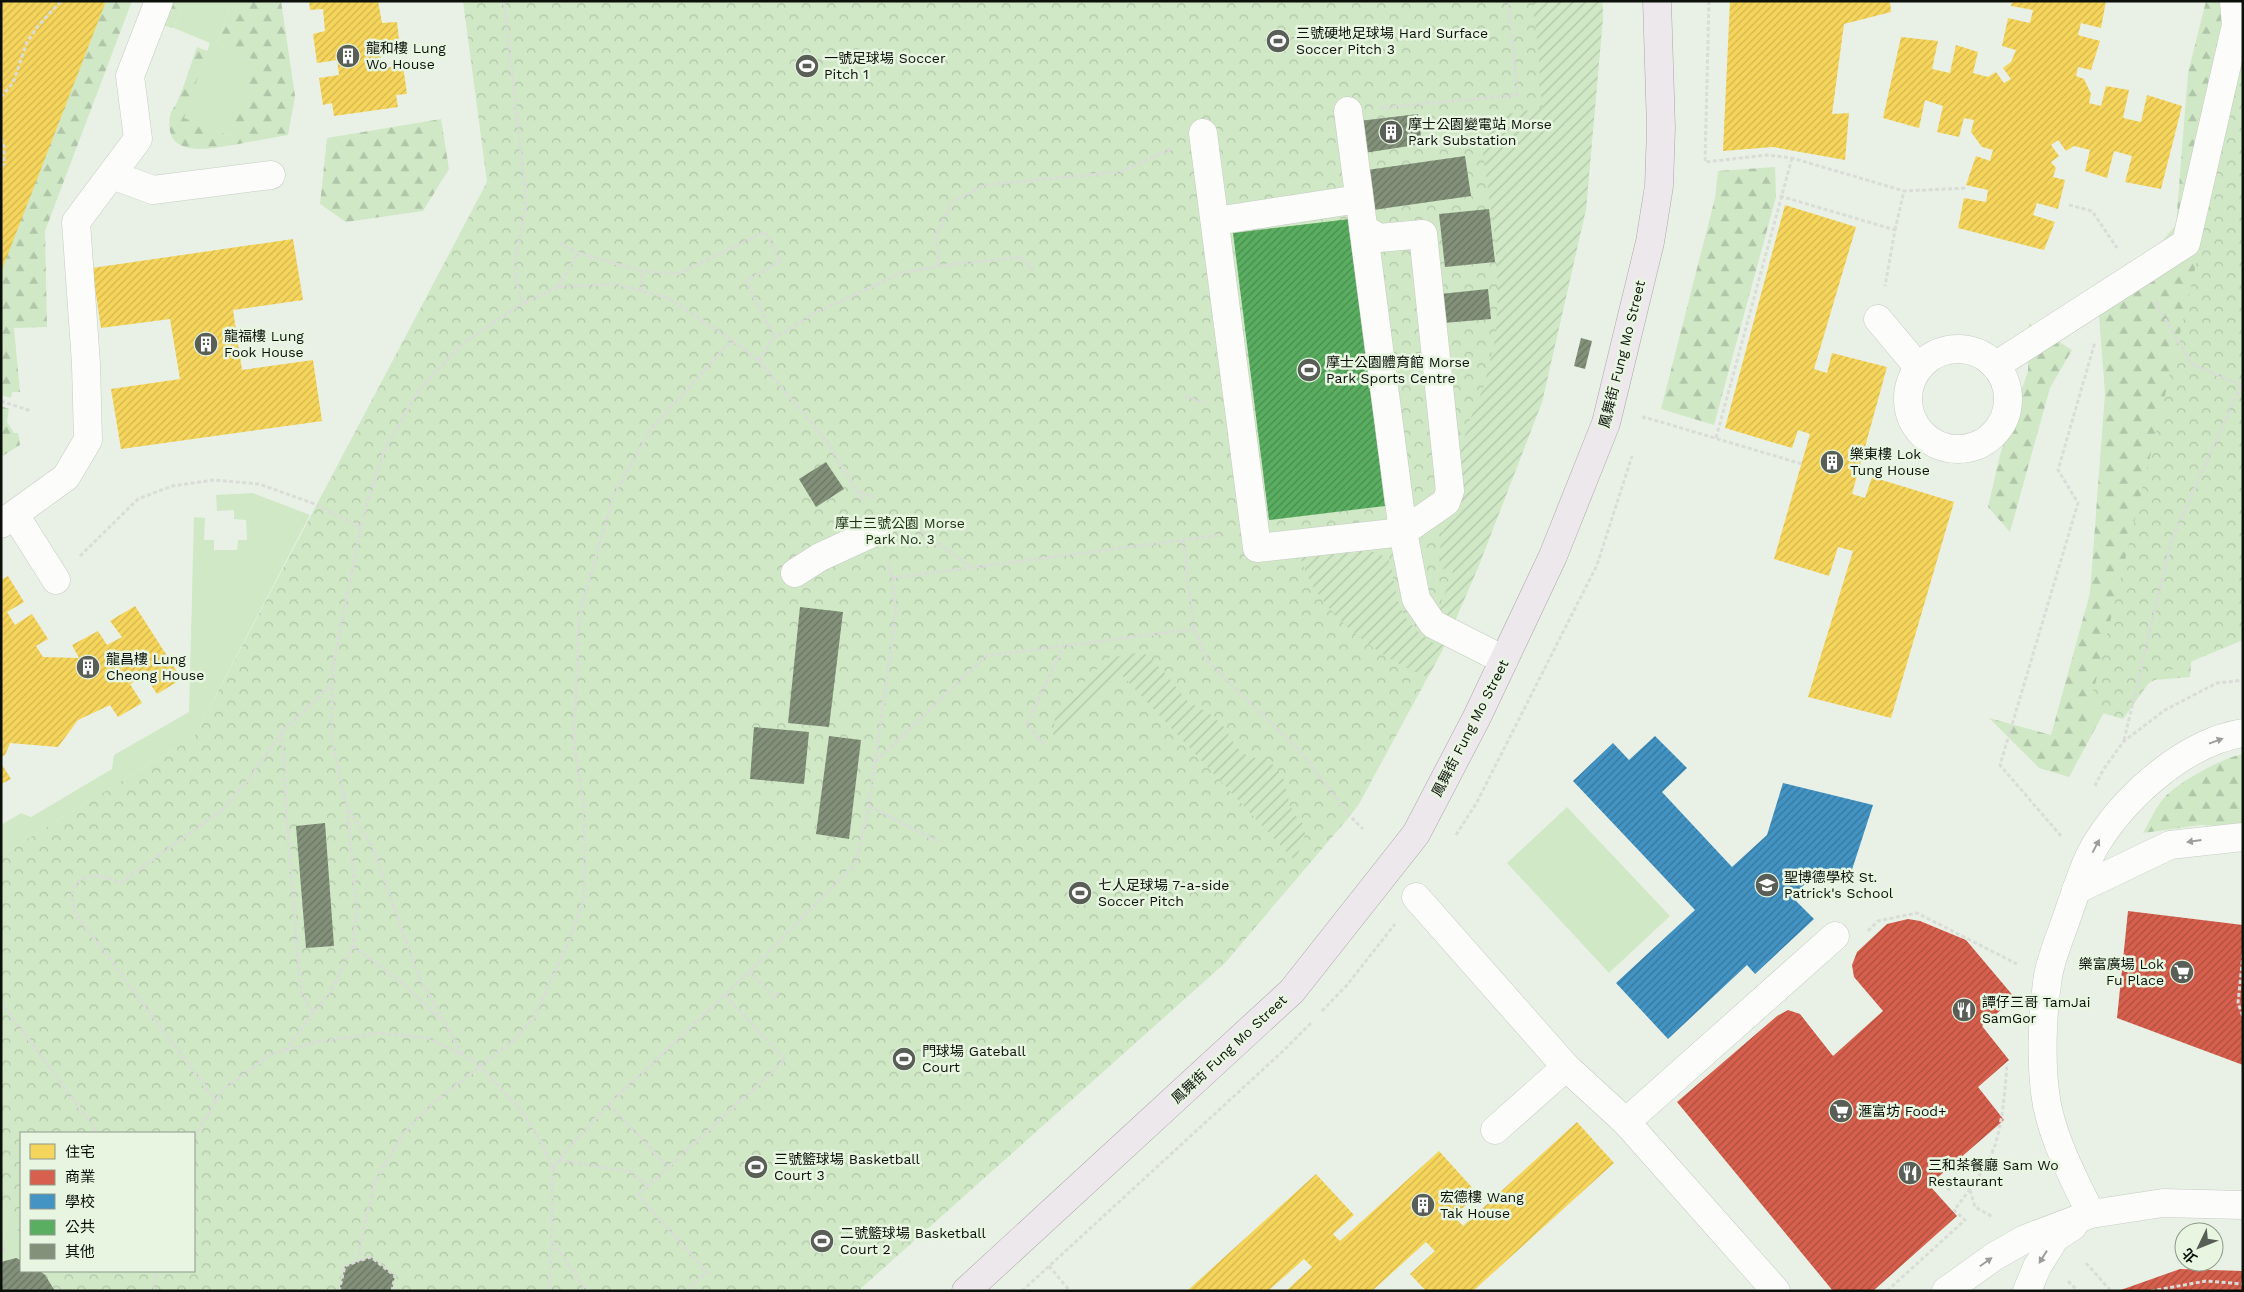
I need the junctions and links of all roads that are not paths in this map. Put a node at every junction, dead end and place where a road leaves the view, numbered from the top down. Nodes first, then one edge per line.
1 (159, 1) edge
2 (1658, 1) edge
3 (2234, 1) edge
4 (1348, 111) road end
5 (1203, 133) road end
6 (112, 175) junction
7 (271, 175) dead end
8 (1358, 199) junction
9 (1216, 221) junction
10 (1364, 229) junction
11 (1878, 319) road end
12 (1995, 366) junction
13 (1919, 368) junction
14 (8, 520) edge
15 (879, 530) road end
16 (1403, 532) junction
17 (795, 573) dead end
18 (56, 580) road end
19 (1504, 660) junction
20 (2243, 732) edge
21 (2243, 837) edge
22 (2076, 890) junction
23 (1416, 897) dead end
24 (1836, 936) road end
25 (1566, 1067) junction
26 (1626, 1122) junction
27 (1495, 1130) dead end
28 (2243, 1205) edge
29 (2091, 1214) junction
30 (966, 1291) edge
31 (1776, 1291) edge
32 (1946, 1291) edge
33 (2027, 1291) edge

1 - 6 street
2 - 19 main road, 鳳舞街 Fung Mo Street
3 - 12 street
4 - 8 street
5 - 9 street
6 - 7 street
6 - 14 street
8 - 9 street
8 - 10 street
9 - 16 street
10 - 16 street
10 - 16 street
11 - 13 street
12 - 13 street
12 - 13 street
14 - 18 street
15 - 17 street
16 - 19 street
19 - 30 main road, 鳳舞街 Fung Mo Street
22 -> 20 street
21 -> 22 street
22 - 29 street
23 - 25 street
24 - 26 street
25 - 26 street
25 - 27 street
26 - 31 street
28 - 29 street
32 -> 29 street
29 -> 33 street

